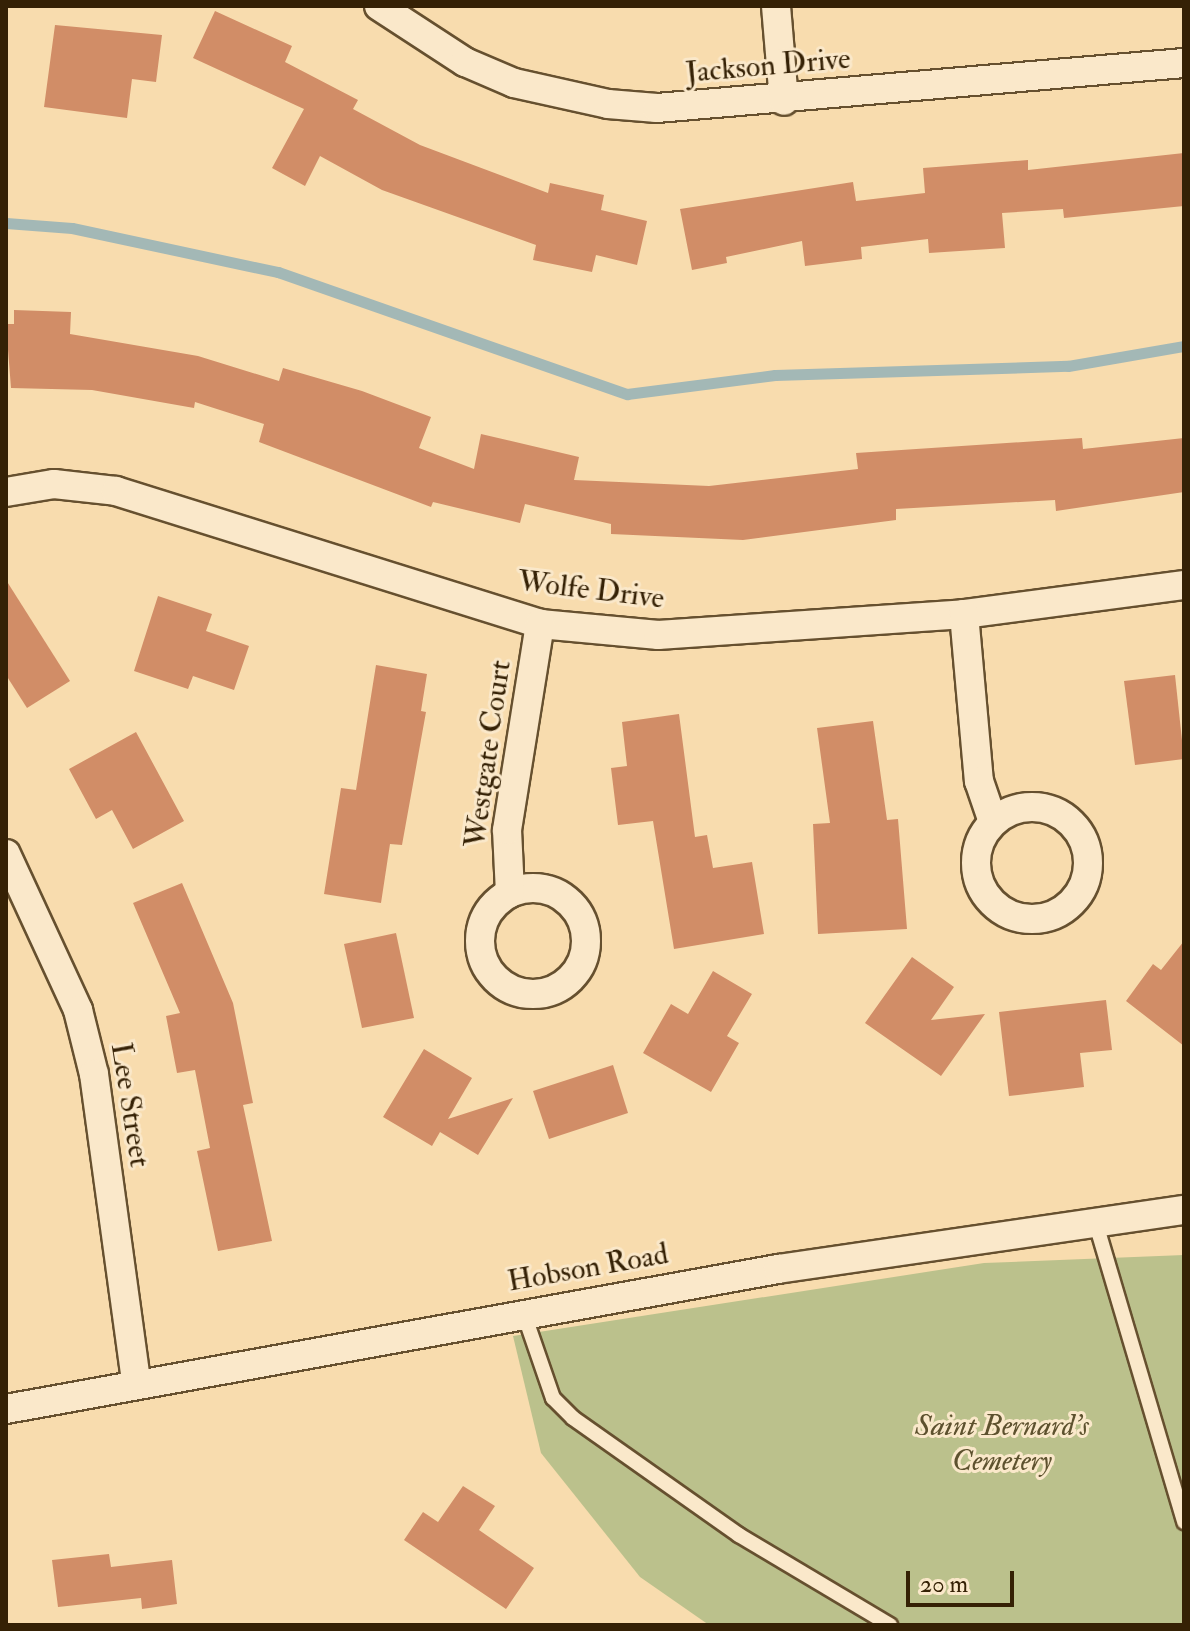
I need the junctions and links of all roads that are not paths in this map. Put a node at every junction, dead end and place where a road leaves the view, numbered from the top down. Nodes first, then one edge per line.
1 (379, 6) edge
2 (776, 6) edge
3 (1184, 63) edge
4 (784, 101) junction
5 (6, 492) edge
6 (1184, 585) edge
7 (964, 614) junction
8 (540, 624) junction
9 (993, 822) junction
10 (6, 854) edge
11 (510, 893) dead end
12 (1184, 1210) edge
13 (1096, 1224) junction
14 (524, 1314) junction
15 (136, 1382) junction
16 (6, 1409) edge
17 (1184, 1522) edge
18 (890, 1625) edge

1 - 4 street, Jackson Drive
2 - 4 street
3 - 4 street, Jackson Drive
5 - 8 street, Wolfe Drive
6 - 7 street, Wolfe Drive
7 - 8 street, Wolfe Drive
7 - 9 street
8 - 11 street, Westgate Court
9 - 9 street
10 - 15 street, Lee Street
12 - 13 street, Hobson Road
13 - 14 street, Hobson Road
13 - 17 lane
14 - 15 street, Hobson Road
14 - 18 lane
15 - 16 street, Hobson Road

